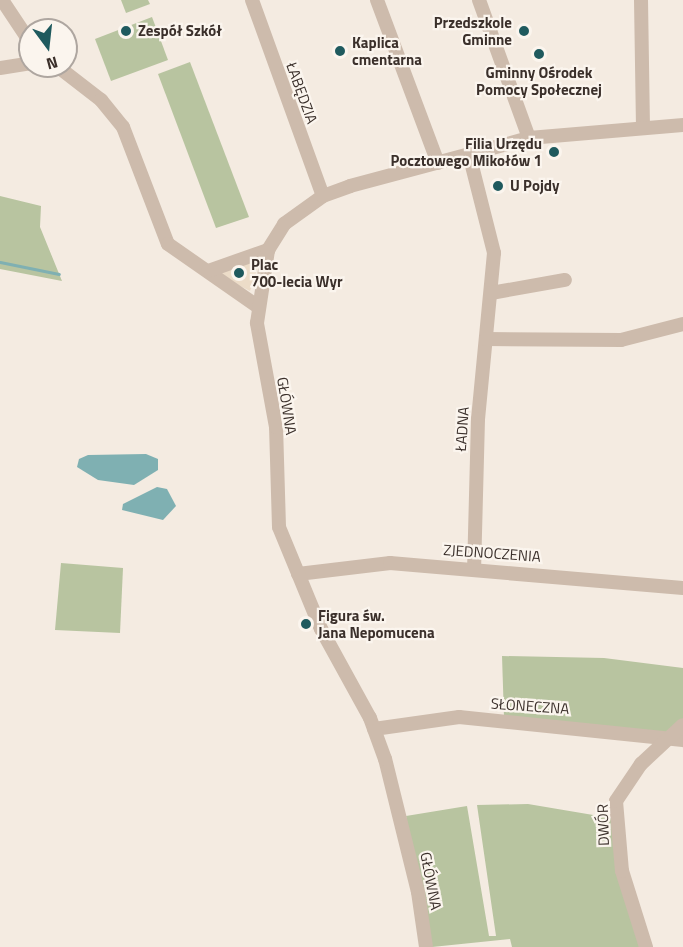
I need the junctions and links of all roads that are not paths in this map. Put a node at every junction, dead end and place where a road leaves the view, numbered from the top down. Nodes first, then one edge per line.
1 (2, 0) edge
2 (252, 0) edge
3 (377, 0) edge
4 (479, 0) edge
5 (641, 0) edge
6 (18, 24) edge
7 (18, 65) edge
8 (0, 68) edge
9 (72, 78) edge
10 (683, 125) edge
11 (643, 127) junction
12 (530, 138) junction
13 (469, 154) junction
14 (438, 162) junction
15 (323, 196) junction
16 (268, 250) junction
17 (208, 271) junction
18 (565, 280) dead end
19 (491, 293) junction
20 (257, 306) junction
21 (683, 324) edge
22 (486, 339) junction
23 (474, 569) junction
24 (298, 574) junction
25 (683, 588) edge
26 (683, 725) edge
27 (374, 729) junction
28 (667, 736) junction
29 (683, 740) edge
30 (426, 947) edge
31 (646, 947) edge

1 - 6 street
2 - 15 street, ŁABĘDZIA
3 - 14 street
4 - 12 street
5 - 11 street
7 - 8 street
9 - 17 street
10 - 11 street, GŁÓWNA
11 - 12 street, GŁÓWNA
12 - 13 street, GŁÓWNA
13 - 14 street, GŁÓWNA
13 - 19 street, ŁADNA
14 - 15 street, GŁÓWNA
15 - 16 street, GŁÓWNA
16 - 17 street
16 - 20 street, GŁÓWNA
17 - 20 street
18 - 19 street
19 - 22 street, ŁADNA
20 - 24 street, GŁÓWNA
21 - 22 street
22 - 23 street, ŁADNA
23 - 24 street, ZJEDNOCZENIA
23 - 25 street, ZJEDNOCZENIA
24 - 27 street, GŁÓWNA
26 - 28 street, DWÓR
27 - 28 street, SŁONECZNA
27 - 30 street, GŁÓWNA
28 - 29 street, SŁONECZNA
28 - 31 street, DWÓR

